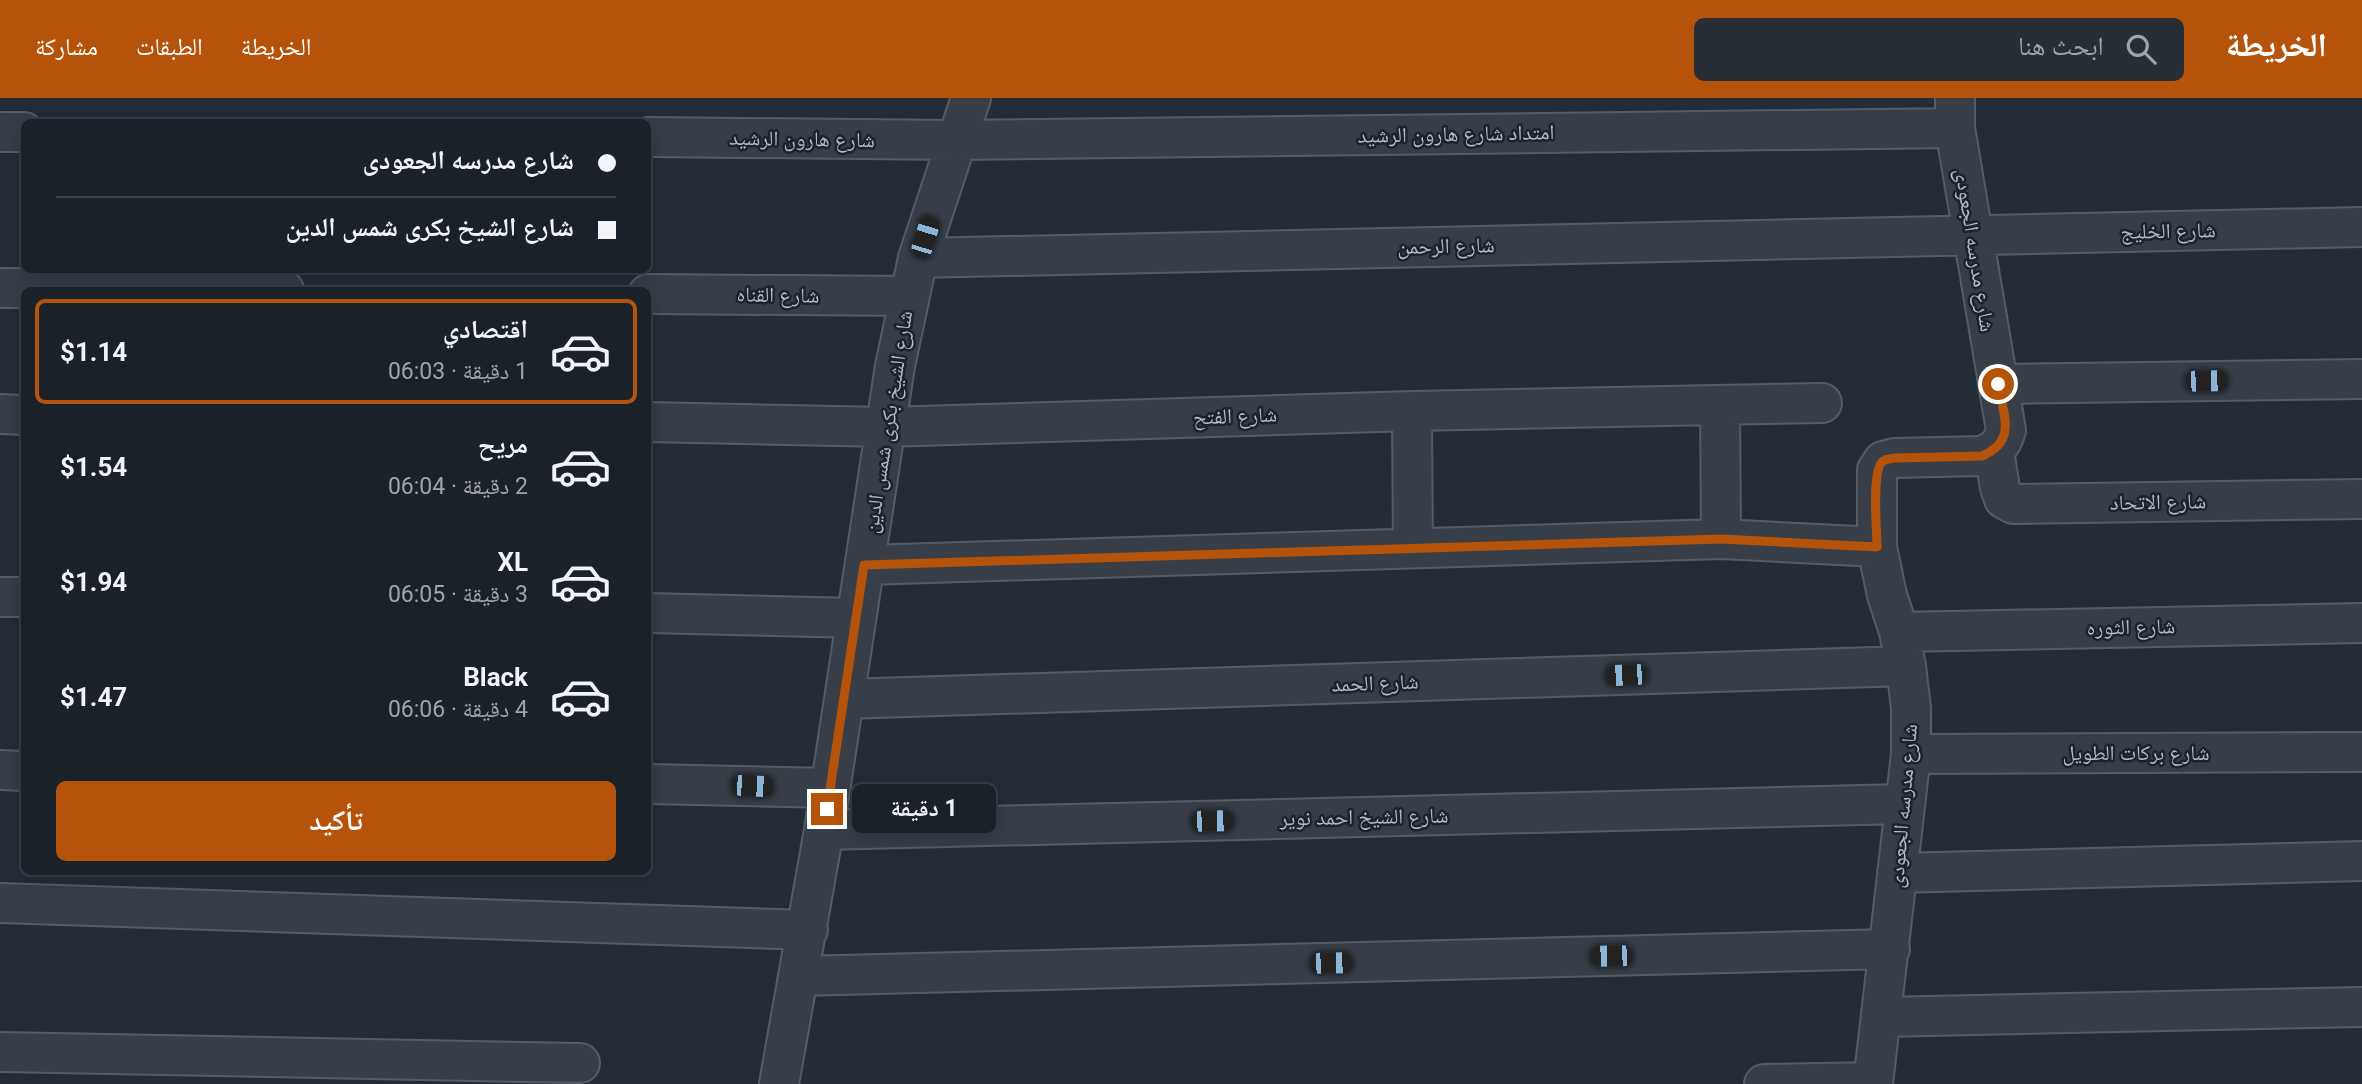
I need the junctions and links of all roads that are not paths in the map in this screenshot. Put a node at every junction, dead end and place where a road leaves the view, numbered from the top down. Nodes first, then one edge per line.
1 (971, 98) edge
2 (1955, 113) edge
3 (0, 132) edge
4 (21, 132) edge
5 (651, 137) edge
6 (957, 140) junction
7 (2362, 228) edge
8 (1973, 235) junction
9 (918, 258) junction
10 (0, 288) edge
11 (21, 288) edge
12 (651, 294) edge
13 (909, 296) junction
14 (2362, 379) edge
15 (1998, 384) junction
16 (1822, 403) dead end
17 (1720, 405) junction
18 (1412, 411) junction
19 (0, 415) edge
20 (21, 415) edge
21 (651, 422) edge
22 (886, 427) junction
23 (1994, 451) junction
24 (2362, 499) edge
25 (1721, 539) junction
26 (1877, 547) junction
27 (1413, 548) junction
28 (864, 565) junction
29 (0, 597) edge
30 (21, 597) edge
31 (651, 613) edge
32 (856, 618) junction
33 (2362, 623) edge
34 (1903, 649) junction
35 (844, 699) junction
36 (2362, 752) edge
37 (1911, 754) junction
38 (0, 770) edge
39 (21, 771) edge
40 (651, 784) edge
41 (830, 788) junction
42 (1904, 804) junction
43 (824, 830) junction
44 (2362, 861) edge
45 (1897, 873) junction
46 (0, 903) edge
47 (808, 930) junction
48 (1890, 949) junction
49 (800, 976) junction
50 (2362, 1007) edge
51 (1881, 1017) junction
52 (0, 1052) edge
53 (580, 1063) dead end
54 (1873, 1083) edge
55 (779, 1084) edge
56 (1764, 1084) edge

1 - 6 street, شارع الشيخ بكرى شمس الدين
2 - 6 street, امتداد شارع هارون الرشيد
2 - 8 street, شارع مدرسه الجعودى
3 - 4 street
5 - 6 street, شارع هارون الرشيد
6 - 9 street, شارع الشيخ بكرى شمس الدين
7 - 8 street, شارع الخليج
8 - 9 street, شارع الرحمن
8 - 15 street, شارع مدرسه الجعودى
9 - 13 street, شارع الشيخ بكرى شمس الدين
10 - 11 street
12 - 13 street, شارع القناه
13 - 22 street, شارع الشيخ بكرى شمس الدين
14 - 15 street
15 - 23 street, شارع مدرسه الجعودى
16 - 17 street, شارع الفتح
17 - 18 street, شارع الفتح
17 - 25 street
18 - 22 street, شارع الفتح
18 - 27 street
19 - 20 street
21 - 22 street, شارع الفتح
22 - 28 street, شارع الشيخ بكرى شمس الدين
23 - 24 street, شارع الاتحاد
23 - 26 street, شارع مدرسه الجعودى
25 - 26 street
25 - 27 street
26 - 34 street, شارع مدرسه الجعودى
27 - 28 street
28 - 32 street, شارع الشيخ بكرى شمس الدين
29 - 30 street
31 - 32 street
32 - 35 street, شارع الشيخ بكرى شمس الدين
33 - 34 street, شارع الثوره
34 - 35 street, شارع الحمد
34 - 37 street, شارع مدرسه الجعودى
35 - 41 street, شارع الشيخ بكرى شمس الدين
36 - 37 street, شارع بركات الطويل
37 - 42 street, شارع مدرسه الجعودى
38 - 39 street
40 - 41 street
41 - 43 street, شارع الشيخ بكرى شمس الدين
42 - 43 street, شارع الشيخ احمد نوير
42 - 45 street, شارع مدرسه الجعودى
43 - 47 street, شارع الشيخ بكرى شمس الدين
44 - 45 street
45 - 48 street, شارع مدرسه الجعودى
46 - 47 street
47 - 49 street, شارع الشيخ بكرى شمس الدين
48 - 49 street
48 - 51 street, شارع مدرسه الجعودى
49 - 55 street, شارع الشيخ بكرى شمس الدين
50 - 51 street
51 - 54 street, شارع مدرسه الجعودى
52 - 53 street
54 - 56 street

